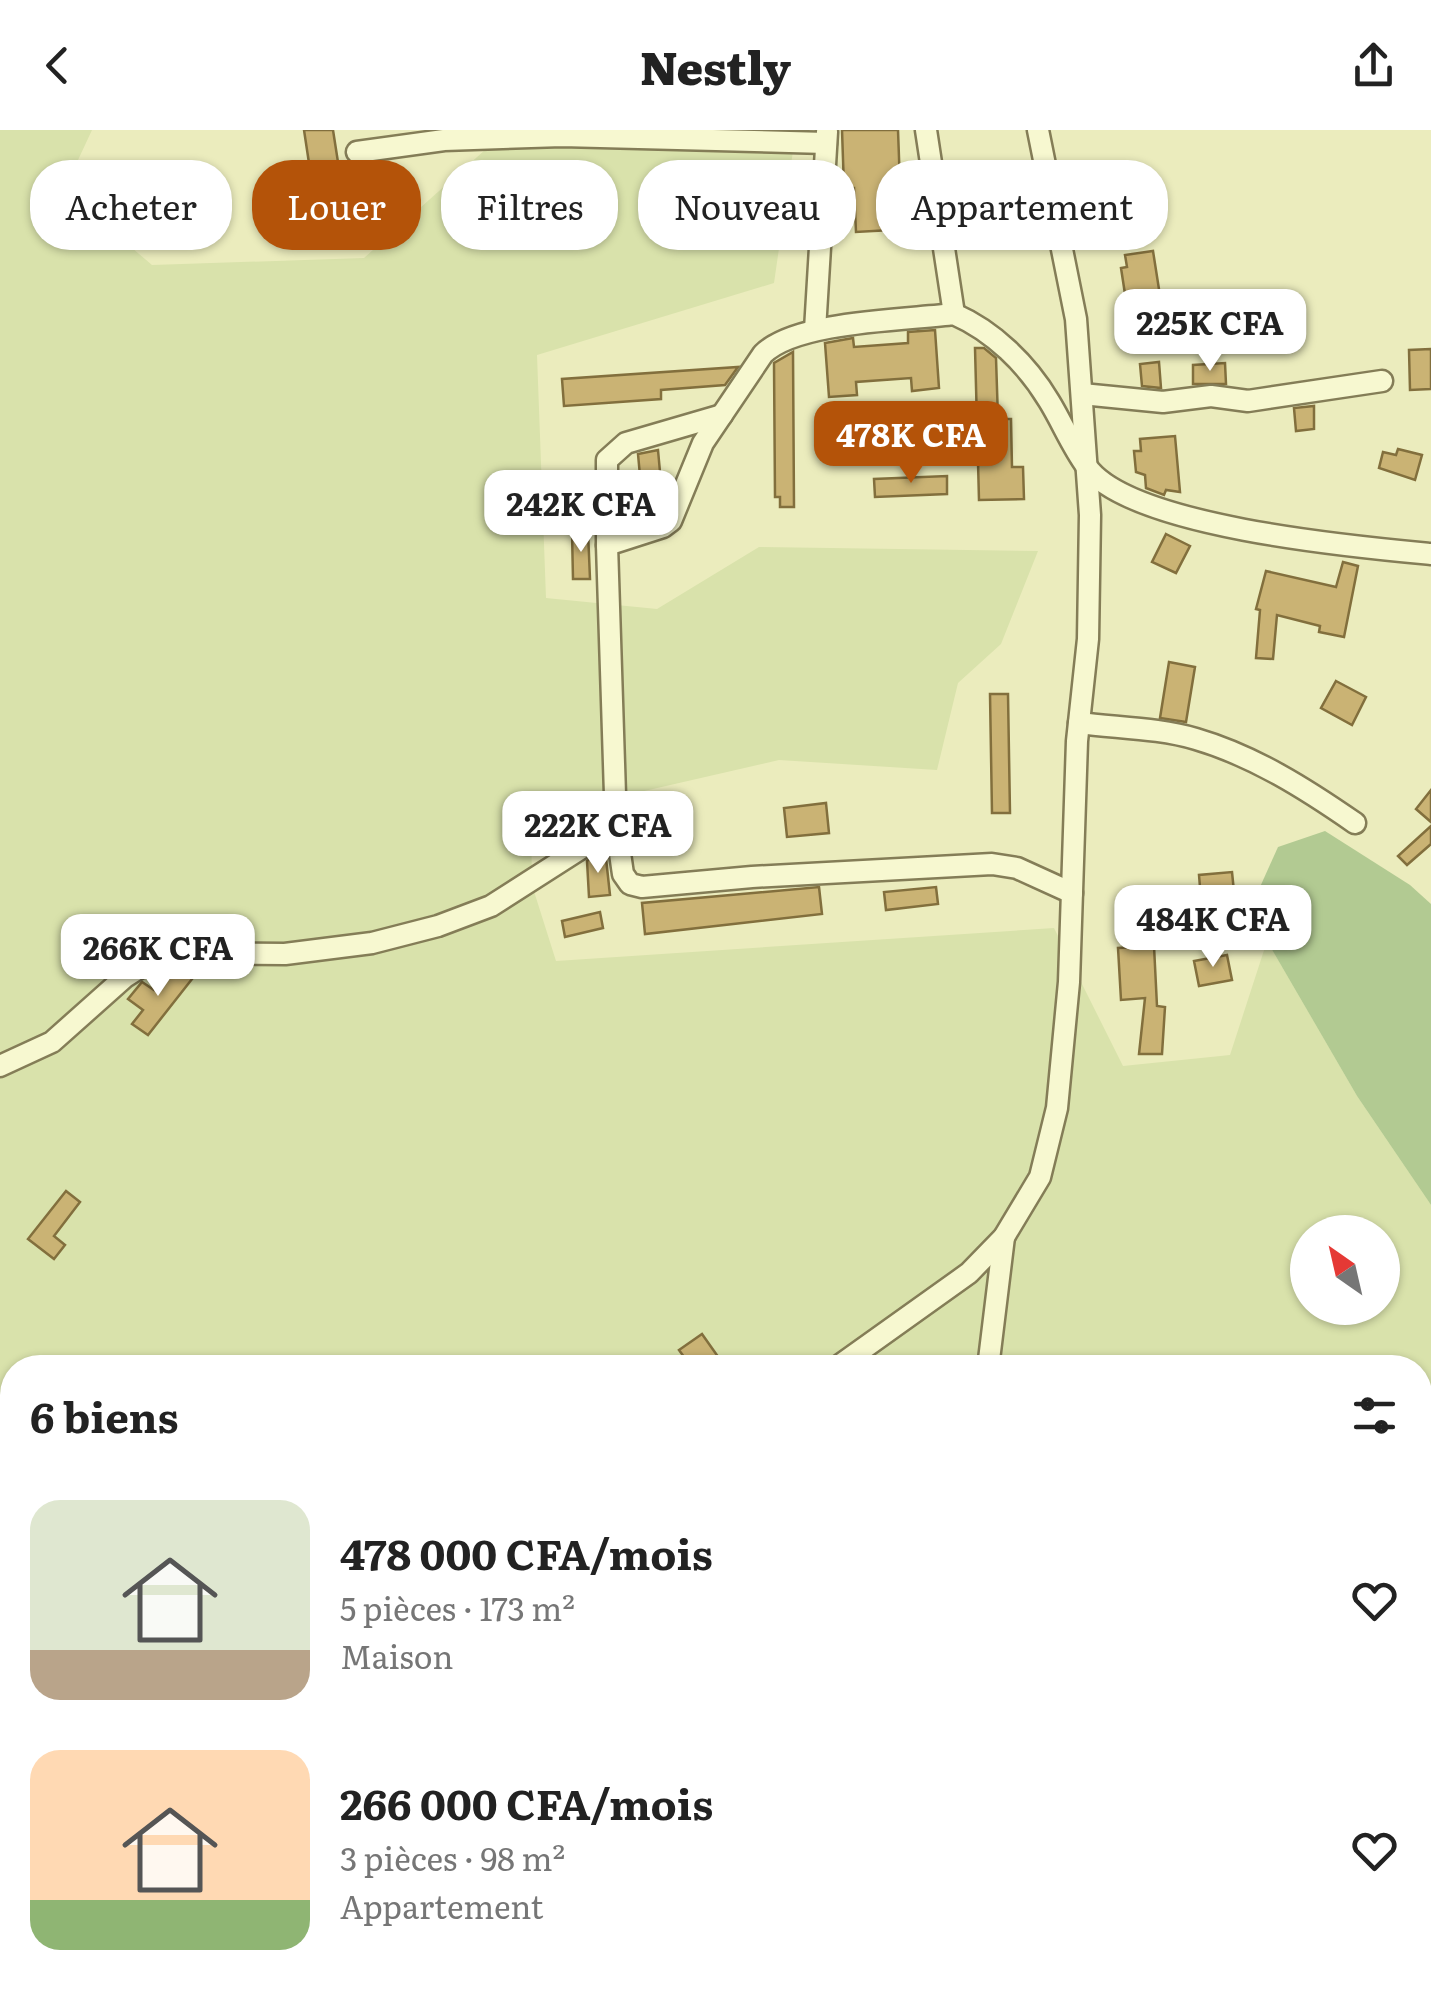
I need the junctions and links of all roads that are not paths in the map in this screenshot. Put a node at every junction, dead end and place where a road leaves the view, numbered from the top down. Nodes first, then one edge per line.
1 (926, 130) edge
2 (1038, 130) edge
3 (826, 136) edge
4 (357, 152) dead end
5 (954, 314) junction
6 (815, 330) junction
7 (1382, 381) dead end
8 (1082, 394) junction
9 (722, 415) junction
10 (1088, 469) junction
11 (607, 545) junction
12 (1431, 554) edge
13 (1079, 724) junction
14 (1355, 823) dead end
15 (616, 826) junction
16 (1072, 893) junction
17 (0, 1066) edge
18 (1004, 1237) junction
19 (854, 1355) edge
20 (990, 1355) edge

1 - 5 street
2 - 8 street
3 - 4 street
3 - 6 street
5 - 6 street
5 - 10 street
6 - 9 street
7 - 8 street
8 - 10 street
9 - 11 street
9 - 11 street
10 - 12 street
10 - 13 street
11 - 15 street
13 - 14 street
13 - 16 street
15 - 16 street
15 - 17 street
16 - 18 street
18 - 19 street
18 - 20 street

